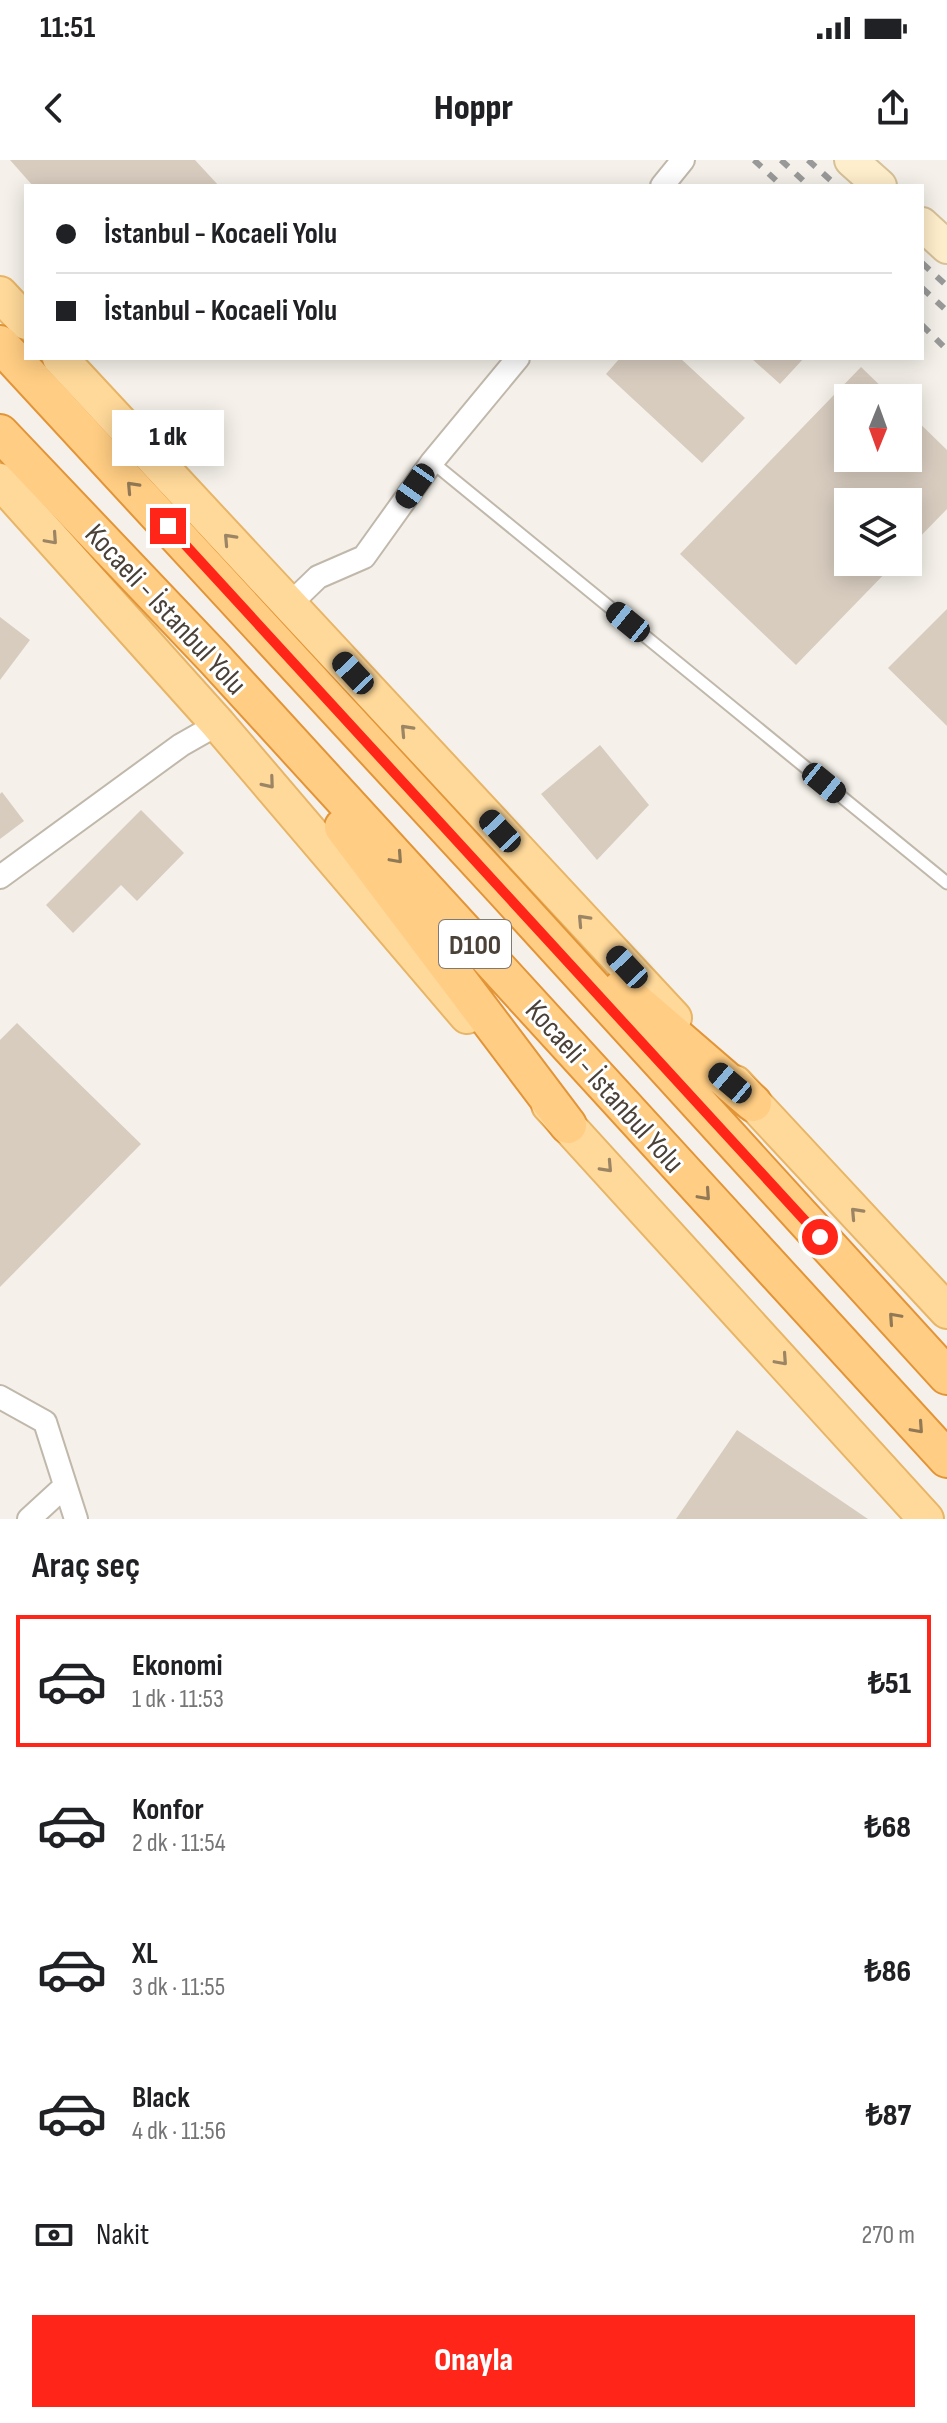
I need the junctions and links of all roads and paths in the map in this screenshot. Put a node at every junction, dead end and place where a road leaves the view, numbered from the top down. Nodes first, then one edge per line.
1 (683, 160) edge
2 (851, 160) edge
3 (664, 184) edge
4 (878, 184) edge
5 (924, 226) edge
6 (947, 247) edge
7 (0, 294) edge
8 (24, 320) edge
9 (0, 344) edge
10 (62, 360) edge
11 (516, 360) edge
12 (0, 433) edge
13 (432, 462) junction
14 (0, 481) edge
15 (289, 605) junction
16 (218, 724) junction
17 (278, 728) junction
18 (0, 877) edge
19 (947, 883) edge
20 (503, 889) junction
21 (753, 1103) junction
22 (568, 1125) junction
23 (947, 1311) edge
24 (947, 1376) edge
25 (0, 1397) edge
26 (947, 1459) edge
27 (65, 1486) junction
28 (29, 1519) edge
29 (76, 1519) edge
30 (926, 1519) edge

1 - 3 street
2 - 4 main road
5 - 6 main road
7 - 8 main road
20 -> 9 highway, D100
15 -> 10 main road
11 - 13 street
12 - 17 highway, Kocaeli - İstanbul Yolu / D100
13 - 15 street
13 - 19 lane
14 -> 16 main road
21 -> 15 main road
16 - 18 street
16 -> 22 main road
17 - 22 highway
17 -> 26 highway, Kocaeli - İstanbul Yolu / D100
20 - 21 highway
24 -> 20 highway, D100
23 -> 21 main road
22 -> 30 main road
25 - 27 street
27 - 28 street
27 - 29 street

